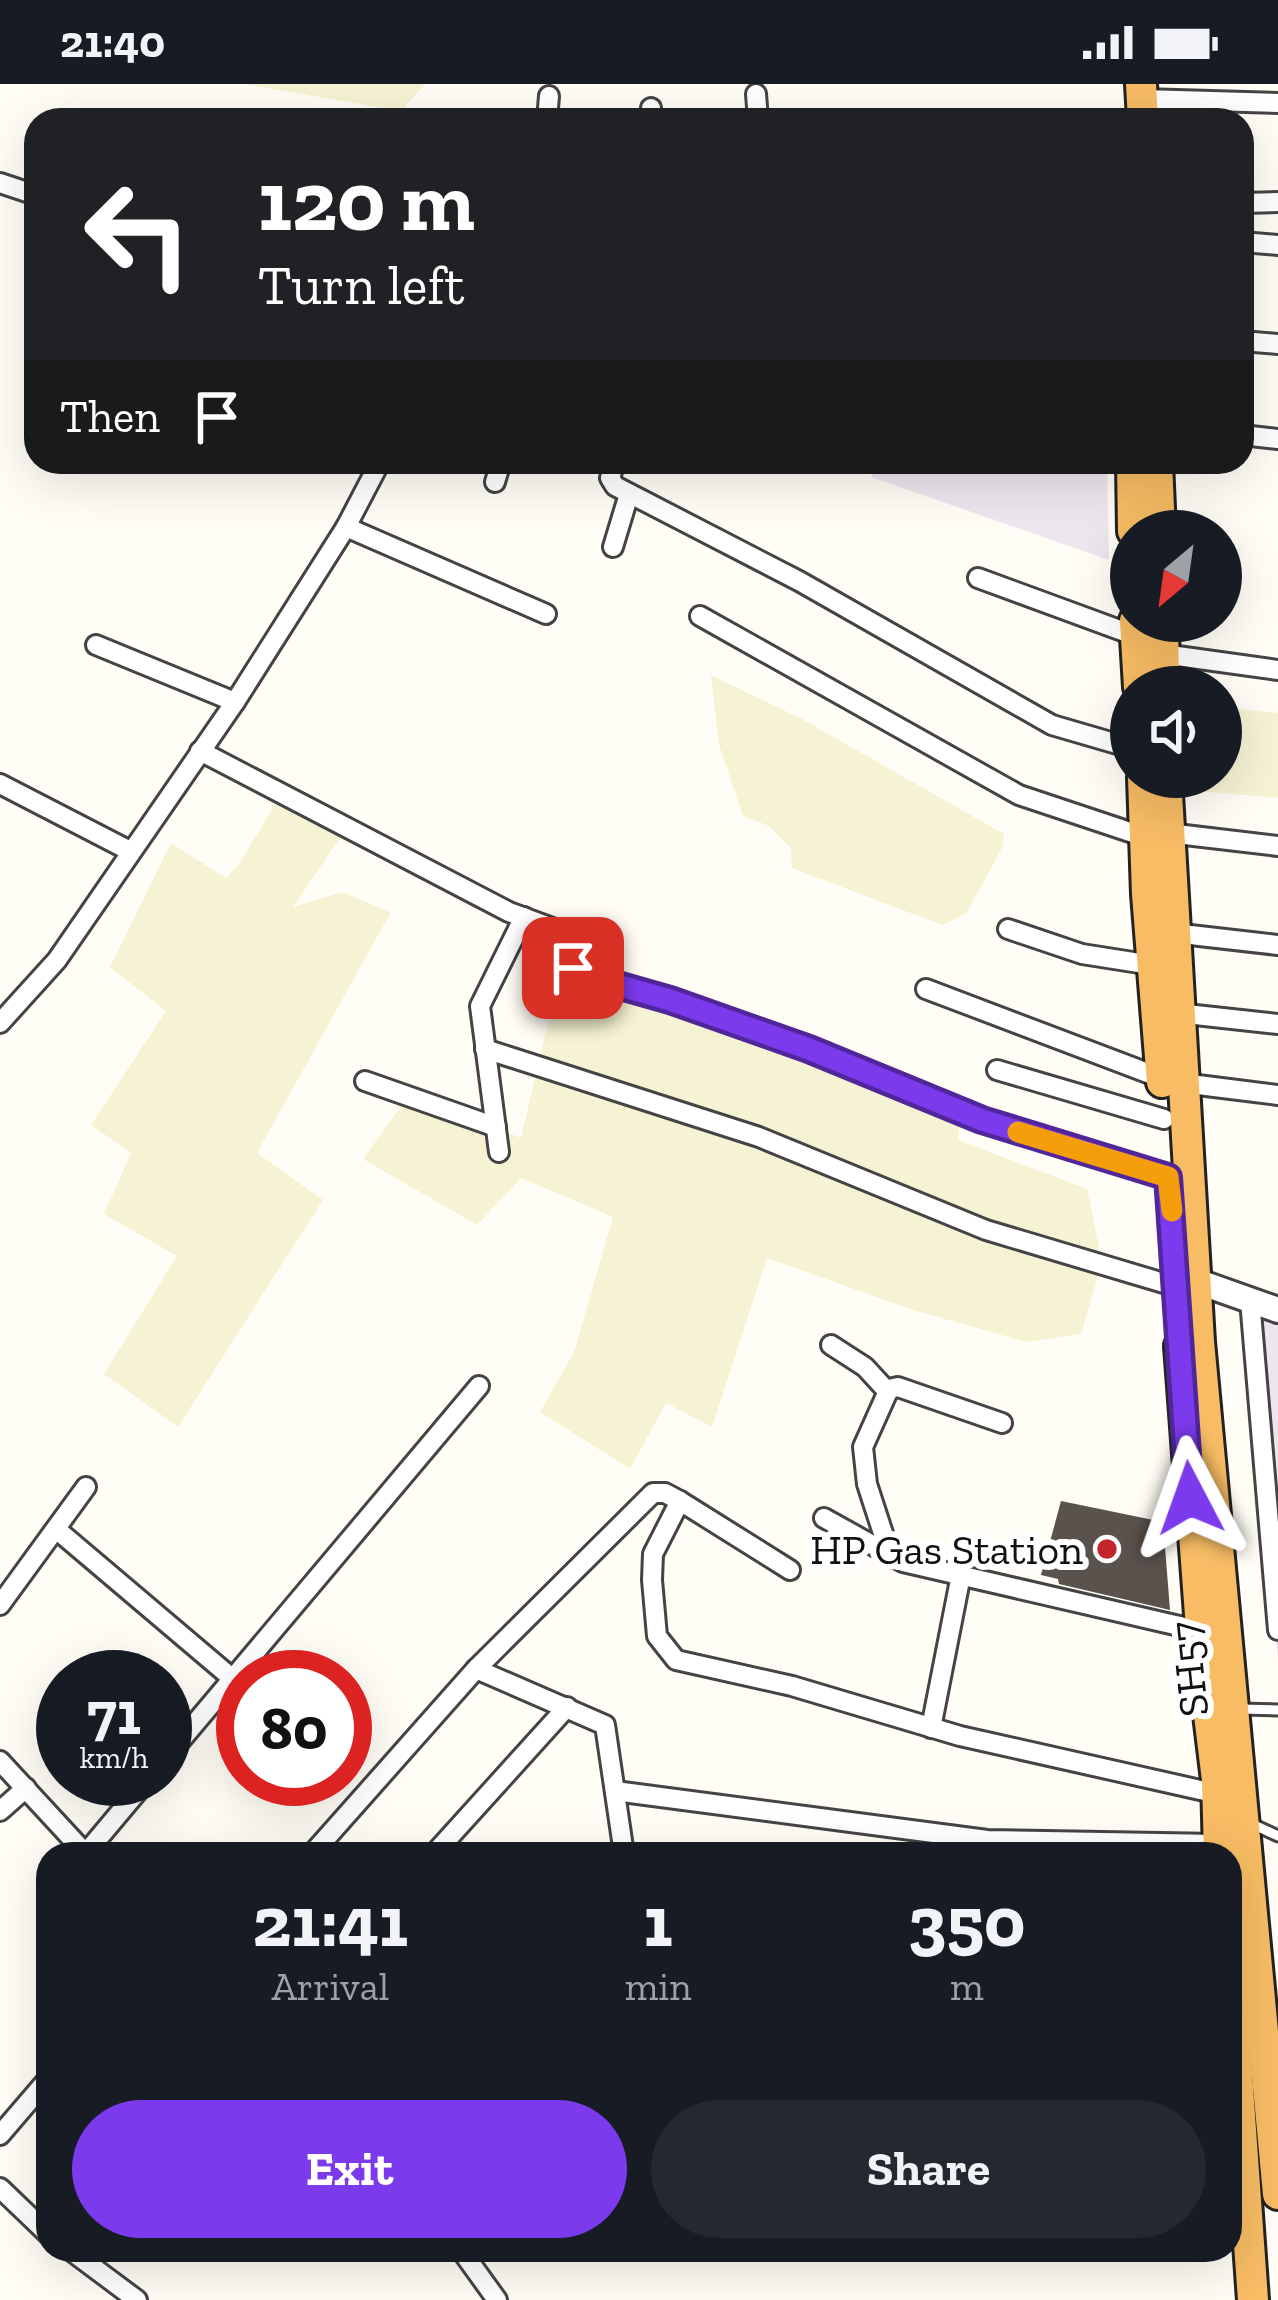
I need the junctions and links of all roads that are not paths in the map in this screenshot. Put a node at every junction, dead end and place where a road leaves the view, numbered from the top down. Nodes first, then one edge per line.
1 (756, 94) dead end
2 (549, 96) dead end
3 (1134, 101) edge
4 (1278, 103) edge
5 (548, 108) edge
6 (757, 108) edge
7 (374, 474) edge
8 (497, 474) edge
9 (613, 474) edge
10 (1132, 474) edge
11 (1158, 474) edge
12 (495, 482) dead end
13 (629, 494) junction
14 (1133, 510) edge
15 (1159, 510) edge
16 (346, 527) junction
17 (613, 547) dead end
18 (978, 578) dead end
19 (546, 614) dead end
20 (700, 616) dead end
21 (1110, 616) edge
22 (1155, 642) edge
23 (96, 645) dead end
24 (1163, 654) junction
25 (1163, 666) edge
26 (1278, 670) edge
27 (235, 701) junction
28 (1110, 742) edge
29 (200, 751) junction
30 (0, 784) edge
31 (1148, 798) edge
32 (1163, 798) edge
33 (1157, 835) junction
34 (1278, 846) edge
35 (130, 851) junction
36 (524, 917) junction
37 (1008, 929) dead end
38 (1173, 933) junction
39 (1278, 945) edge
40 (1152, 965) junction
41 (926, 989) dead end
42 (1178, 1013) junction
43 (0, 1024) edge
44 (1278, 1024) edge
45 (484, 1049) junction
46 (997, 1070) dead end
47 (365, 1081) dead end
48 (1172, 1081) junction
49 (1278, 1095) edge
50 (1164, 1119) junction
51 (496, 1127) junction
52 (499, 1152) dead end
53 (1168, 1177) junction
54 (1186, 1284) junction
55 (1250, 1300) junction
56 (1278, 1310) edge
57 (831, 1345) dead end
58 (479, 1387) dead end
59 (888, 1392) junction
60 (1002, 1424) dead end
61 (86, 1487) dead end
62 (680, 1501) junction
63 (824, 1518) dead end
64 (56, 1529) junction
65 (891, 1558) junction
66 (790, 1570) dead end
67 (961, 1575) junction
68 (0, 1604) edge
69 (1278, 1630) edge
70 (1201, 1631) junction
71 (257, 1650) edge
72 (216, 1665) edge
73 (476, 1670) junction
74 (1224, 1690) junction
75 (216, 1698) edge
76 (567, 1707) junction
77 (1278, 1710) edge
78 (192, 1727) edge
79 (931, 1728) junction
80 (0, 1762) edge
81 (26, 1788) junction
82 (615, 1791) junction
83 (1218, 1794) junction
84 (126, 1806) edge
85 (0, 1811) edge
86 (1245, 1820) junction
87 (1278, 1836) edge
88 (75, 1842) edge
89 (96, 1842) edge
90 (323, 1842) edge
91 (445, 1842) edge
92 (622, 1842) edge
93 (1038, 1842) edge
94 (1218, 1842) edge
95 (1242, 1941) edge
96 (1242, 2030) edge
97 (36, 2092) edge
98 (0, 2135) edge
99 (0, 2188) edge
100 (1278, 2194) edge
101 (1242, 2216) edge
102 (36, 2221) edge
103 (86, 2262) edge
104 (470, 2262) edge
105 (1248, 2292) edge
106 (137, 2300) edge
107 (497, 2300) edge

1 - 6 street
2 - 5 street
3 - 4 street
7 - 16 street
8 - 12 street
9 - 13 street
10 - 14 highway
11 - 15 highway
13 - 17 street
13 - 28 street
16 - 19 street
16 - 27 street
18 - 21 street
20 - 33 street
22 - 24 highway
23 - 27 street
24 - 25 highway
24 - 26 street
27 - 29 street
29 - 35 street
29 - 36 street
30 - 35 street
31 - 33 highway
32 - 33 highway, SH57
33 - 34 street
33 - 38 highway, SH57
33 - 40 highway
35 - 43 street
36 - 45 street
36 - 53 street
37 - 40 street
38 - 39 street
38 - 42 highway, SH57
40 - 48 highway
41 - 48 street
42 - 44 street
42 - 48 highway, SH57
45 - 51 street
45 - 54 street
46 - 50 street
47 - 51 street
48 - 49 street
48 - 50 highway
48 - 54 highway, SH57
50 - 53 highway
51 - 52 street
53 - 54 highway
54 - 55 street
54 - 70 highway
54 - 74 highway, SH57
55 - 56 street
55 - 69 street
57 - 59 street
58 - 71 street
59 - 60 street
59 - 65 street
61 - 64 street
62 - 66 street
62 - 73 street
62 - 79 street
63 - 65 street
64 - 68 street
64 - 72 street
65 - 67 street
67 - 70 street
67 - 79 street
70 - 74 highway
73 - 76 street
73 - 90 street
74 - 77 lane
74 - 83 highway
74 - 86 highway, SH57
75 - 78 street
76 - 82 street
76 - 91 street
79 - 83 street
80 - 81 street
81 - 85 street
81 - 88 street
82 - 92 street
82 - 93 street
83 - 94 highway
84 - 89 street
86 - 87 lane
86 - 95 highway, SH57
96 - 100 highway, SH57
97 - 98 street
99 - 102 street
101 - 105 highway
103 - 106 street
104 - 107 street

